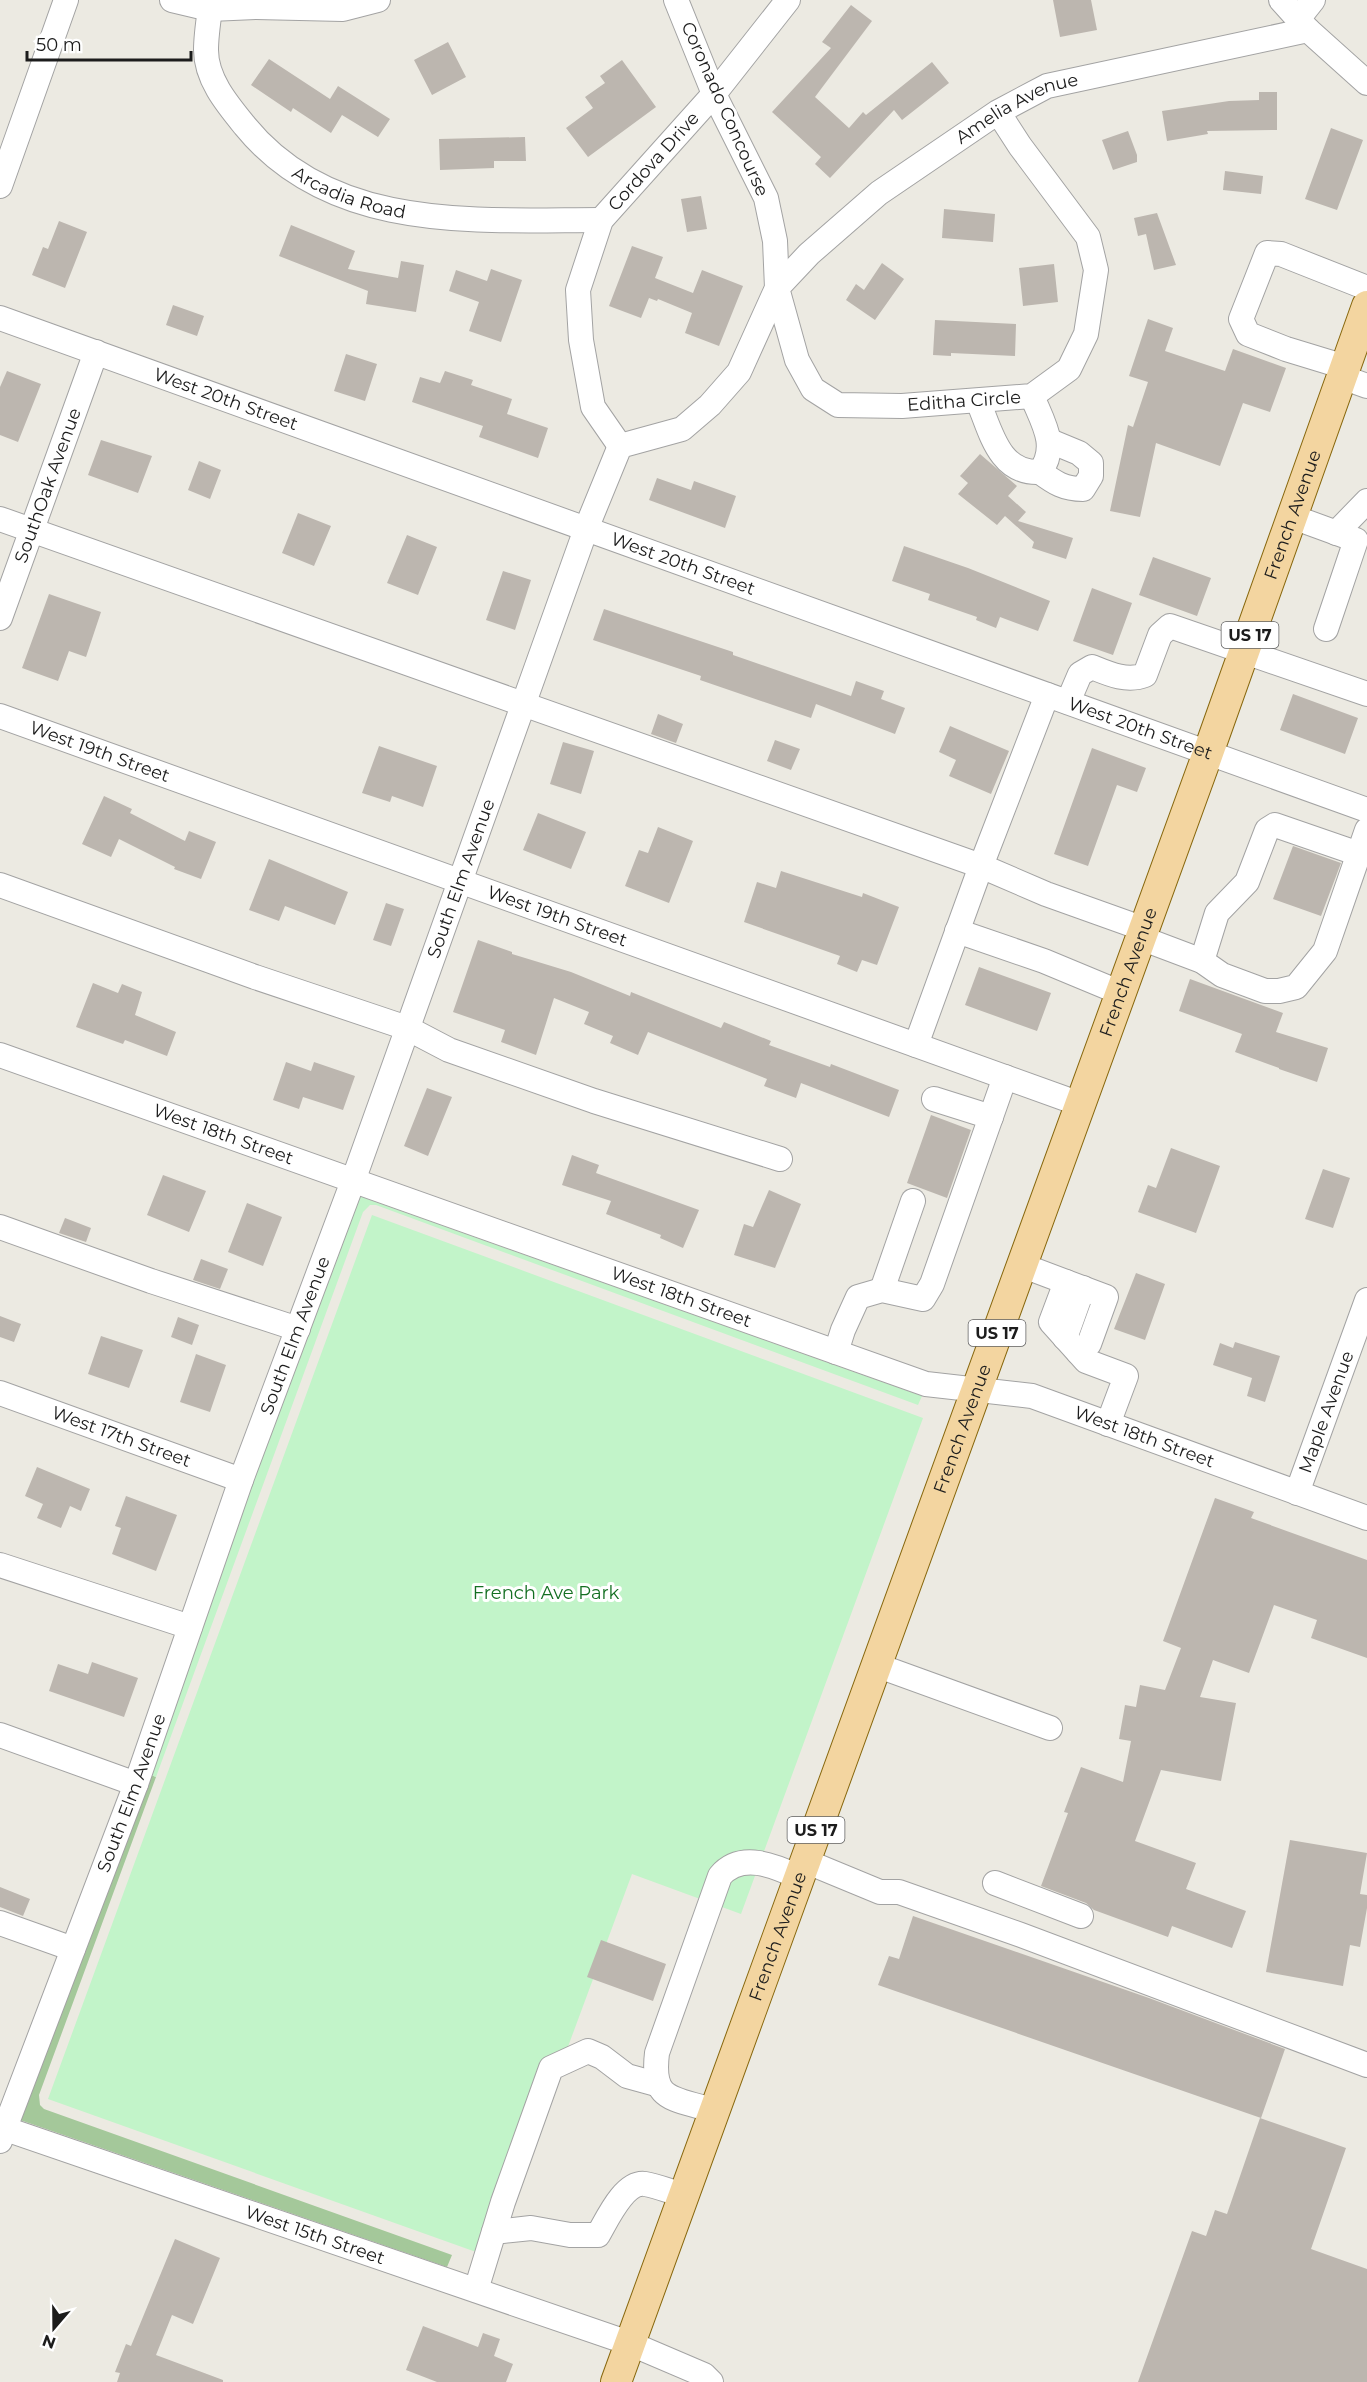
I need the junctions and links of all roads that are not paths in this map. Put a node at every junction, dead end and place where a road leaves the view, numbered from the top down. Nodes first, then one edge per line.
1 (66, 0) edge
2 (172, 0) edge
3 (378, 0) edge
4 (676, 0) edge
5 (788, 0) edge
6 (1281, 0) edge
7 (1313, 0) edge
8 (210, 9) junction
9 (1303, 25) junction
10 (1362, 72) edge
11 (714, 94) junction
12 (998, 112) junction
13 (0, 186) edge
14 (601, 220) junction
15 (777, 288) junction
16 (1366, 306) edge
17 (0, 318) edge
18 (96, 352) junction
19 (1351, 376) edge
20 (1032, 396) junction
21 (978, 401) junction
22 (1050, 441) junction
23 (620, 446) junction
24 (1040, 472) junction
25 (1367, 501) edge
26 (1293, 517) junction
27 (0, 519) edge
28 (586, 529) junction
29 (32, 530) junction
30 (1336, 532) junction
31 (0, 618) edge
32 (1326, 629) dead end
33 (1244, 651) junction
34 (1367, 694) edge
35 (1058, 699) junction
36 (523, 704) junction
37 (0, 716) edge
38 (1208, 753) junction
39 (1367, 810) edge
40 (1367, 830) edge
41 (1359, 854) junction
42 (981, 866) junction
43 (459, 881) junction
44 (0, 885) edge
45 (957, 931) junction
46 (1143, 933) junction
47 (1202, 961) junction
48 (1121, 993) junction
49 (407, 1028) junction
50 (916, 1045) junction
51 (0, 1055) edge
52 (1005, 1077) junction
53 (934, 1099) dead end
54 (1080, 1104) junction
55 (991, 1117) junction
56 (780, 1159) dead end
57 (353, 1181) junction
58 (913, 1201) dead end
59 (0, 1227) edge
60 (1021, 1265) junction
61 (1074, 1285) junction
62 (882, 1290) junction
63 (1367, 1300) edge
64 (298, 1329) junction
65 (1071, 1345) junction
66 (837, 1352) junction
67 (976, 1390) junction
68 (0, 1393) edge
69 (1108, 1424) junction
70 (241, 1480) junction
71 (1297, 1492) junction
72 (1367, 1518) edge
73 (0, 1565) edge
74 (190, 1627) junction
75 (876, 1665) junction
76 (1050, 1728) dead end
77 (0, 1735) edge
78 (136, 1784) junction
79 (802, 1869) junction
80 (995, 1883) dead end
81 (1081, 1916) dead end
82 (0, 1923) edge
83 (73, 1949) junction
84 (1367, 2065) edge
85 (656, 2084) junction
86 (714, 2111) junction
87 (2, 2132) edge
88 (683, 2195) junction
89 (494, 2232) junction
90 (476, 2290) junction
91 (629, 2343) junction
92 (616, 2382) edge
93 (711, 2382) edge

1 - 13 street
2 - 8 street
3 - 8 street
4 - 11 street, Coronado Concourse
5 - 11 street, Cordova Drive
6 - 9 street
7 - 9 street
8 - 14 street, Arcadia Road
9 - 10 street
9 - 12 street, Amelia Avenue
11 - 14 street, Cordova Drive
11 - 15 street, Coronado Concourse
12 - 15 street, Amelia Avenue
12 - 20 street, Editha Circle
14 - 23 street, Cordova Drive
15 - 21 street, Editha Circle
15 - 23 street, Coronado Concourse
16 - 19 main road, French Avenue / US 17
16 - 19 street
17 - 18 street, West 20th Street
18 - 28 street, West 20th Street
18 - 29 street, SouthOak Avenue
19 - 26 main road, French Avenue / US 17
20 - 21 street, Editha Circle
20 - 22 street
21 - 24 street
22 - 24 street
22 - 24 street
23 - 28 street
25 - 30 street
26 - 30 street
26 - 33 main road, French Avenue / US 17
27 - 29 street
28 - 35 street, West 20th Street
28 - 36 street, South Elm Avenue
29 - 31 street, SouthOak Avenue
29 - 36 street
30 - 32 street
33 - 34 street
33 - 35 street
33 - 38 main road, French Avenue / US 17
35 - 38 street, West 20th Street
35 - 42 street
36 - 42 street
36 - 43 street, South Elm Avenue
37 - 43 street, West 19th Street
38 - 39 street, West 20th Street
38 - 46 main road, French Avenue / US 17
40 - 41 street
41 - 47 street
41 - 47 street
42 - 45 street
42 - 46 street
43 - 49 street, South Elm Avenue
43 - 50 street, West 19th Street
44 - 49 street
45 - 48 street
45 - 50 street
46 - 47 street
46 - 48 main road, French Avenue / US 17
48 - 54 main road, French Avenue / US 17
49 - 56 street
49 - 57 street, South Elm Avenue
50 - 52 street, West 19th Street
51 - 57 street, West 18th Street
52 - 54 street, West 19th Street
52 - 55 street
53 - 55 street
54 - 60 main road, French Avenue / US 17
55 - 62 street
57 - 64 street, South Elm Avenue
57 - 66 street, West 18th Street
58 - 62 street
59 - 64 street
60 - 61 street
60 - 67 main road, French Avenue / US 17
61 - 65 street
61 - 65 street
62 - 66 street
63 - 71 street, Maple Avenue
64 - 70 street, South Elm Avenue
65 - 69 street
66 - 67 street, West 18th Street
67 - 69 street, West 18th Street
67 - 75 main road, French Avenue / US 17
68 - 70 street, West 17th Street
69 - 71 street, West 18th Street
70 - 74 street, South Elm Avenue
71 - 72 street, West 18th Street
73 - 74 street
74 - 78 street, South Elm Avenue
75 - 76 street
75 - 79 main road, French Avenue / US 17
77 - 78 street
78 - 83 street, South Elm Avenue
79 - 84 street
79 - 85 street
79 - 86 main road, French Avenue / US 17
80 - 81 street
82 - 83 street
83 - 87 street, South Elm Avenue
85 - 86 street
85 - 89 street
86 - 88 main road, French Avenue / US 17
87 - 90 street, West 15th Street
88 - 89 street
88 - 91 main road, French Avenue / US 17
89 - 90 street
90 - 91 street, West 15th Street
91 - 92 main road, French Avenue / US 17
91 - 93 street, West 15th Street

